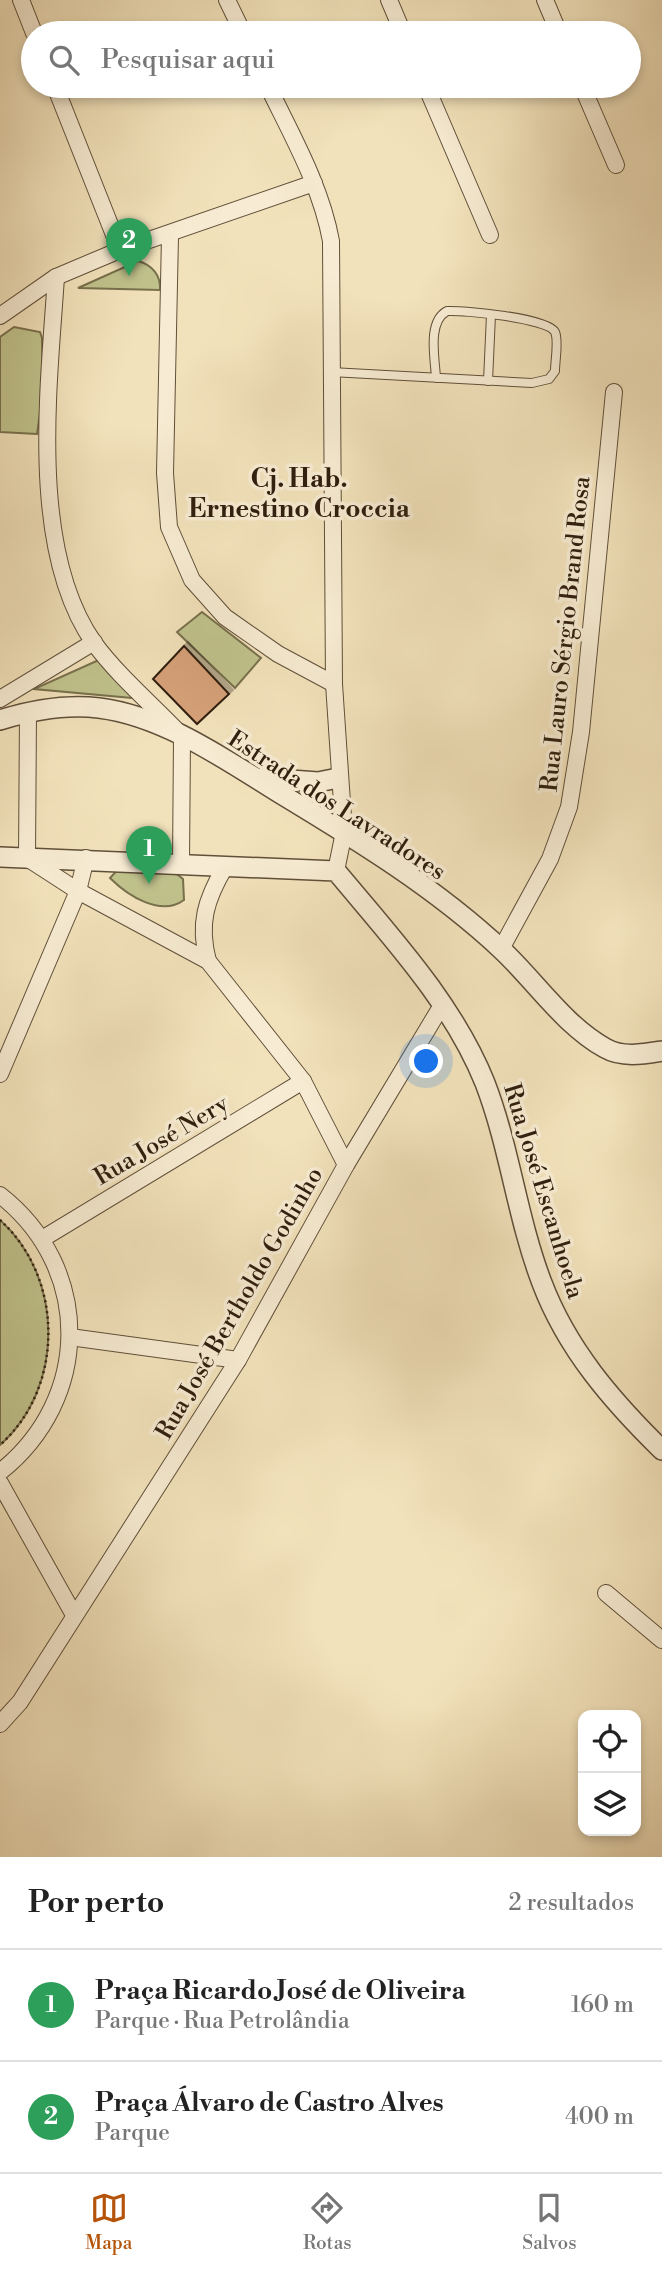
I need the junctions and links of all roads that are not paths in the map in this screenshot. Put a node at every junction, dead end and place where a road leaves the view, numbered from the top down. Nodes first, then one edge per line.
1 (21, 0) edge
2 (228, 0) edge
3 (389, 0) edge
4 (545, 0) edge
5 (29, 21) edge
6 (238, 21) edge
7 (398, 21) edge
8 (554, 21) edge
9 (60, 98) edge
10 (274, 98) edge
11 (431, 98) edge
12 (587, 98) edge
13 (615, 165) dead end
14 (314, 183) junction
15 (490, 235) dead end
16 (170, 236) junction
17 (120, 250) junction
18 (55, 277) junction
19 (491, 315) junction
20 (0, 316) edge
21 (331, 372) junction
22 (436, 377) junction
23 (488, 381) junction
24 (614, 392) dead end
25 (94, 642) junction
26 (334, 684) junction
27 (0, 699) edge
28 (28, 712) junction
29 (0, 720) edge
30 (182, 736) junction
31 (254, 777) junction
32 (338, 778) junction
33 (344, 832) junction
34 (0, 857) edge
35 (27, 858) junction
36 (86, 858) junction
37 (181, 865) junction
38 (225, 867) junction
39 (336, 871) junction
40 (78, 891) junction
41 (501, 949) junction
42 (208, 961) junction
43 (442, 1005) junction
44 (662, 1051) edge
45 (0, 1074) edge
46 (303, 1081) junction
47 (346, 1166) junction
48 (0, 1195) edge
49 (42, 1239) junction
50 (70, 1337) junction
51 (238, 1360) junction
52 (662, 1450) edge
53 (0, 1472) edge
54 (0, 1483) edge
55 (606, 1593) dead end
56 (74, 1615) junction
57 (662, 1640) edge
58 (0, 1724) edge

1 - 5 street
2 - 6 street
3 - 7 street
4 - 8 street
9 - 17 street
10 - 14 street
11 - 15 street
12 - 13 street
14 - 16 street
14 - 21 street
16 - 17 street
16 - 26 street
17 - 18 street
18 - 20 street
18 - 25 street
19 - 22 lane
19 - 23 lane
19 - 23 lane
21 - 22 lane
21 - 26 street
22 - 23 lane
24 - 41 street, Rua Lauro Sérgio Brand Rosa
25 - 27 street
25 - 30 street
26 - 32 street
28 - 29 street, Estrada dos Lavradores
28 - 30 street, Estrada dos Lavradores
28 - 35 street
30 - 31 street, Estrada dos Lavradores
30 - 37 street
31 - 32 street
31 - 33 street, Estrada dos Lavradores
32 - 33 street
33 - 39 street
33 - 41 street, Estrada dos Lavradores
34 - 35 street
35 - 36 street
35 - 40 street
36 - 37 street
36 - 40 street
37 - 38 street
38 - 39 street
38 - 42 street
39 - 43 street, Rua José Escanhoela
40 - 42 street
40 - 45 street
41 - 44 street, Estrada dos Lavradores
42 - 46 street
43 - 47 street, Rua José Bertholdo Godinho
43 - 52 street, Rua José Escanhoela
46 - 47 street
46 - 49 street, Rua José Nery
47 - 51 street, Rua José Bertholdo Godinho
48 - 49 street
49 - 50 street
50 - 51 street
50 - 53 street
51 - 56 street, Rua José Bertholdo Godinho
54 - 56 street
55 - 57 street
56 - 58 street, Rua José Bertholdo Godinho

